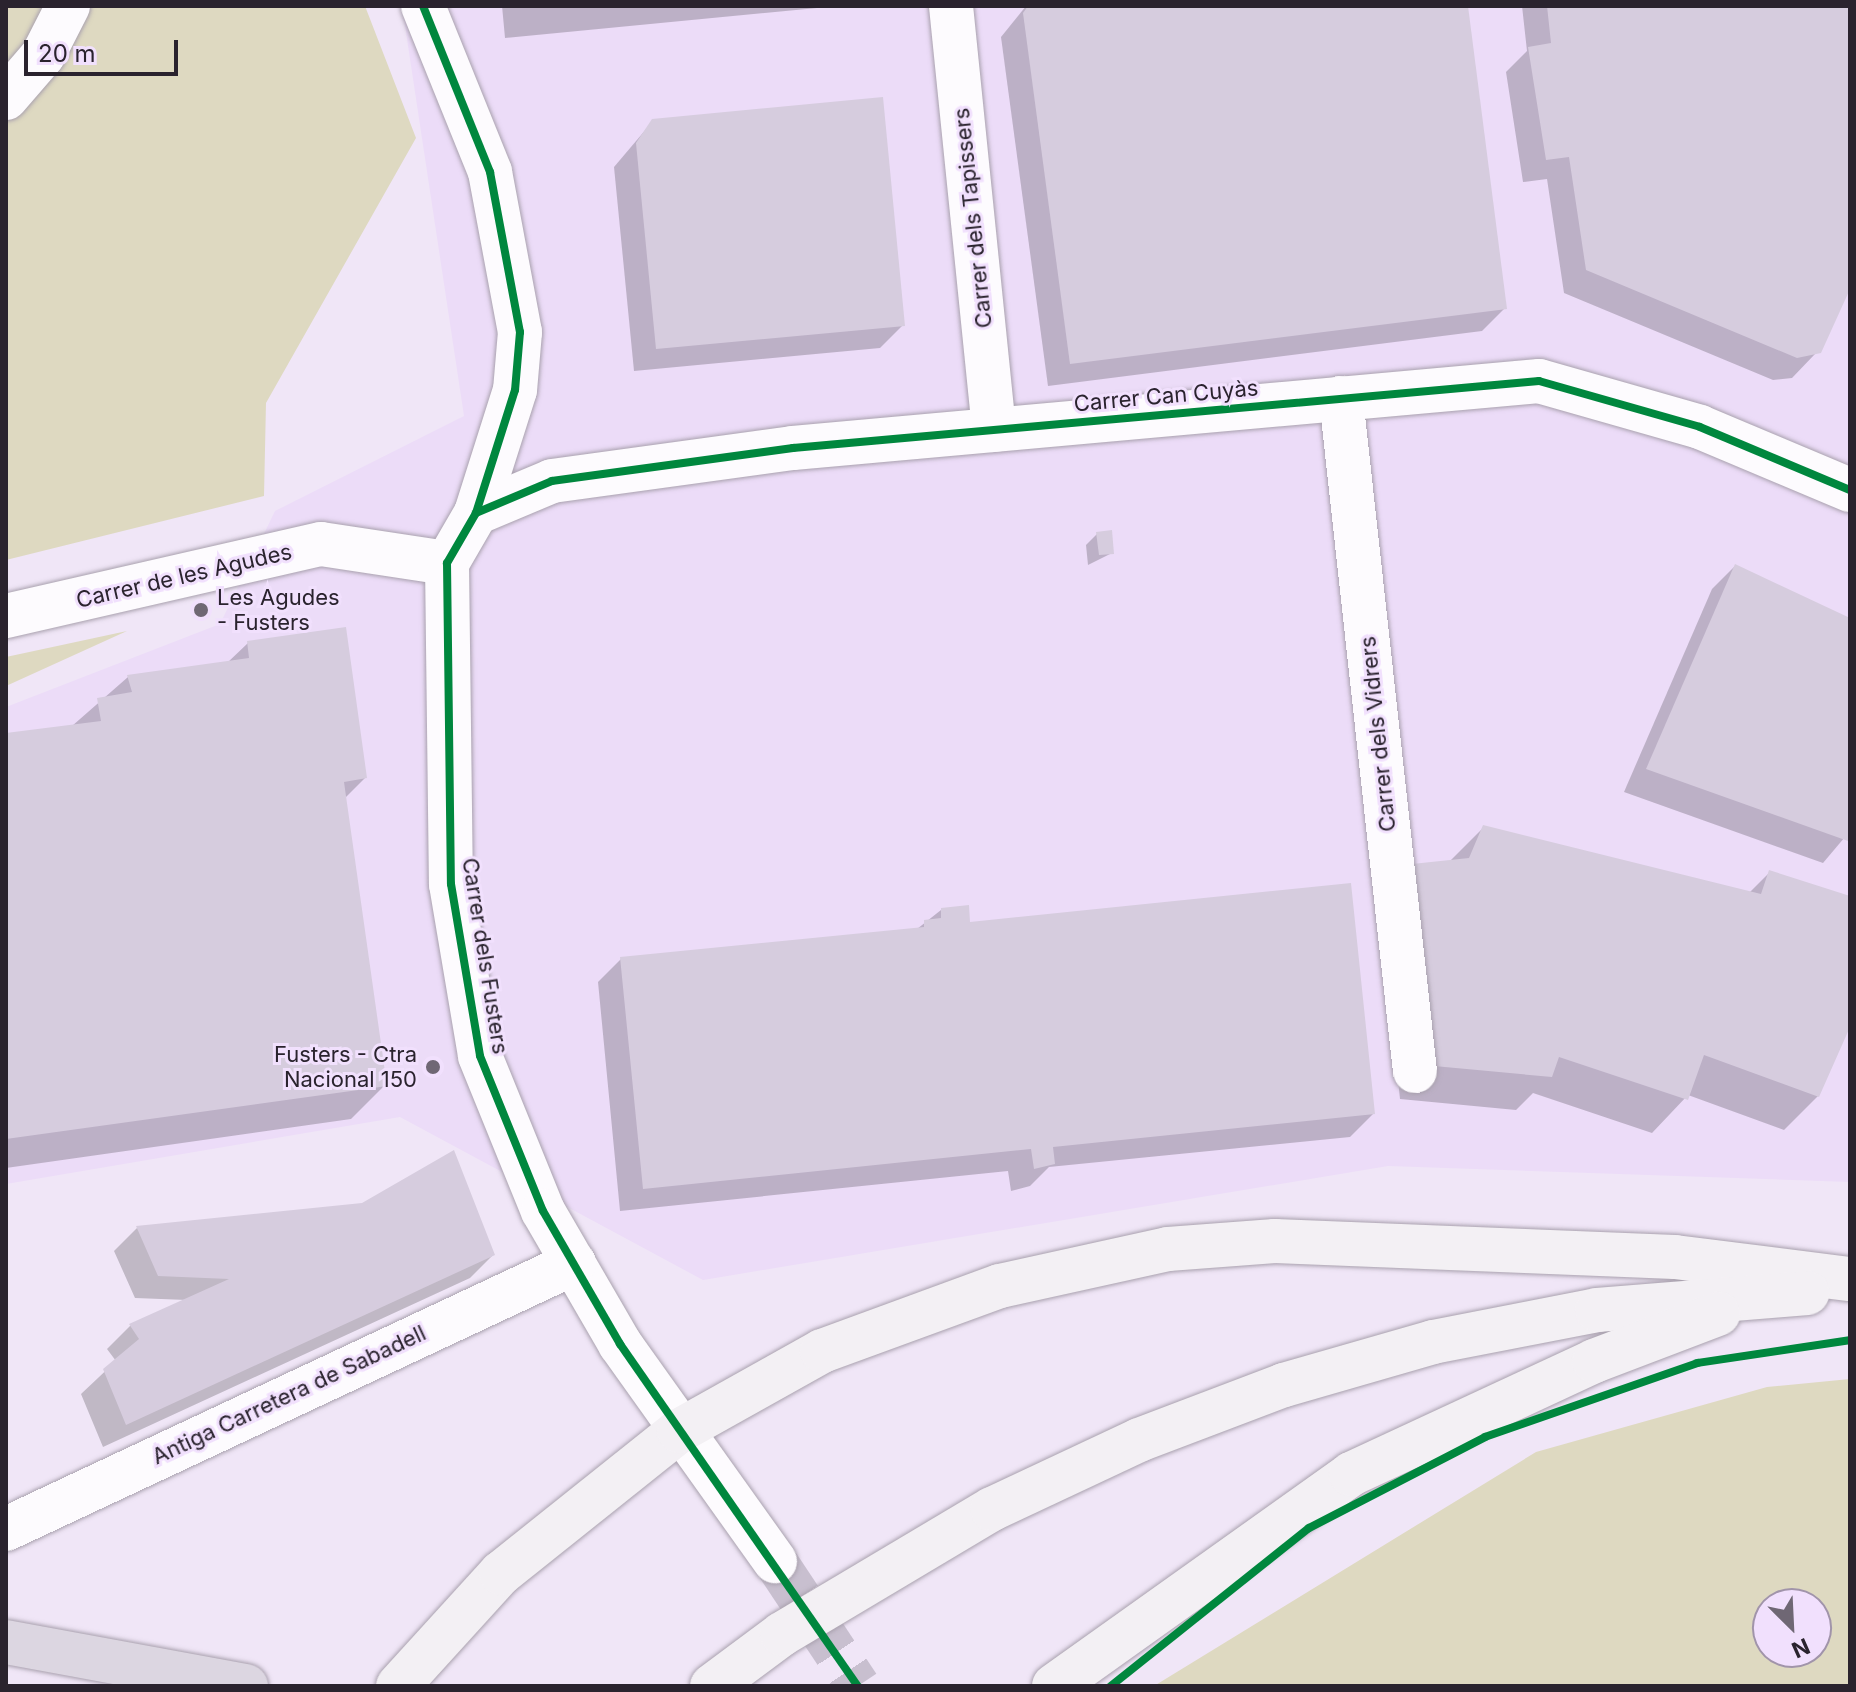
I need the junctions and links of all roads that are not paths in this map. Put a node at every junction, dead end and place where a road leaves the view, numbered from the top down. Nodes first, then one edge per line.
1 (68, 6) edge
2 (423, 6) edge
3 (951, 6) edge
4 (6, 98) edge
5 (1341, 398) junction
6 (994, 430) junction
7 (1850, 490) edge
8 (476, 513) junction
9 (447, 563) junction
10 (6, 616) edge
11 (1415, 1071) dead end
12 (574, 1263) junction
13 (1850, 1279) edge
14 (1850, 1290) edge
15 (1770, 1295) junction
16 (679, 1431) junction
17 (6, 1529) edge
18 (775, 1561) tunnel mouth
19 (6, 1642) edge
20 (246, 1686) edge
21 (398, 1686) edge
22 (712, 1686) edge
23 (1054, 1686) edge

1 - 4 street
2 - 8 street
3 - 6 street, Carrer dels Tapissers
5 - 6 street, Carrer Can Cuyàs
5 - 7 street, Carrer Can Cuyàs
5 - 11 street, Carrer dels Vidrers
6 - 8 street, Carrer Can Cuyàs
8 - 9 street
9 - 10 street, Carrer de les Agudes
9 - 12 street, Carrer dels Fusters
12 - 16 street, Carrer dels Fusters
12 - 17 street, Antiga Carretera de Sabadell
13 - 16 main road
14 - 15 main road
15 - 22 main road
15 - 23 main road
16 - 18 street, Carrer dels Fusters
16 - 21 main road
19 - 20 highway

